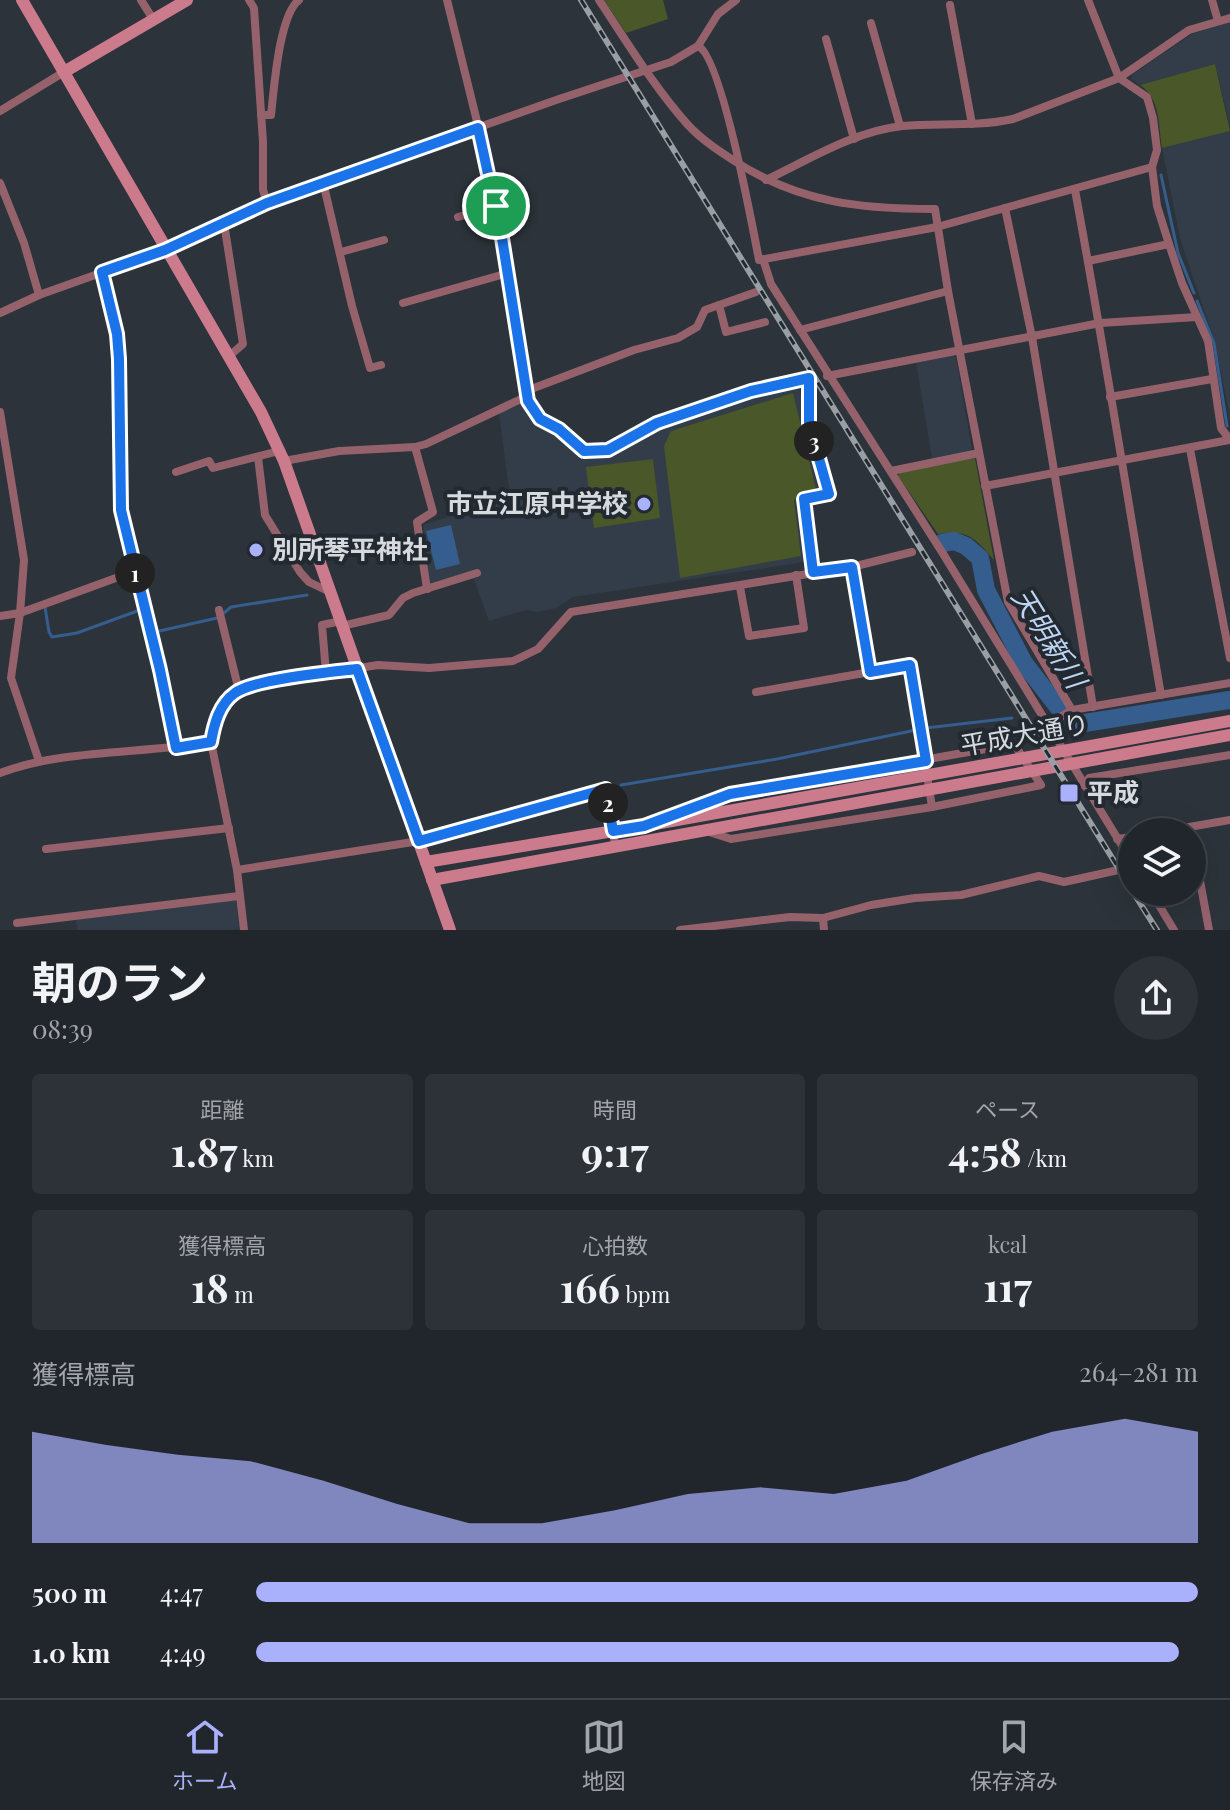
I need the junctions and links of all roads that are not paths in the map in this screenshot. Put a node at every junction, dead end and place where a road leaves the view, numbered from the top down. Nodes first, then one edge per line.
1 (22, 0) edge
2 (141, 0) edge
3 (187, 0) edge
4 (249, 0) edge
5 (299, 0) edge
6 (447, 0) edge
7 (599, 0) edge
8 (736, 0) edge
9 (1088, 0) edge
10 (1212, 0) edge
11 (950, 5) dead end
12 (1230, 18) edge
13 (153, 19) junction
14 (1218, 21) junction
15 (871, 23) dead end
16 (826, 39) dead end
17 (698, 46) junction
18 (64, 72) junction
19 (647, 72) junction
20 (1119, 78) junction
21 (0, 111) edge
22 (261, 115) junction
23 (972, 124) junction
24 (900, 126) junction
25 (478, 128) junction
26 (854, 139) junction
27 (739, 164) junction
28 (1152, 167) junction
29 (766, 180) junction
30 (323, 182) junction
31 (0, 183) edge
32 (1075, 190) junction
33 (267, 203) junction
34 (496, 206) junction
35 (1005, 208) junction
36 (458, 217) dead end
37 (224, 223) junction
38 (937, 227) junction
39 (384, 240) dead end
40 (1169, 244) junction
41 (165, 250) junction
42 (341, 252) junction
43 (763, 259) junction
44 (1088, 261) junction
45 (102, 272) junction
46 (508, 273) junction
47 (948, 291) junction
48 (756, 292) dead end
49 (39, 295) junction
50 (403, 303) dead end
51 (719, 305) junction
52 (0, 313) edge
53 (1197, 317) junction
54 (765, 322) dead end
55 (1100, 323) junction
56 (800, 330) junction
57 (1032, 337) junction
58 (959, 349) junction
59 (228, 357) junction
60 (381, 365) dead end
61 (827, 376) junction
62 (1212, 379) junction
63 (526, 391) junction
64 (1110, 397) junction
65 (0, 412) edge
66 (1230, 440) edge
67 (415, 447) junction
68 (1190, 449) junction
69 (979, 453) junction
70 (282, 456) junction
71 (258, 457) junction
72 (1121, 461) junction
73 (891, 471) junction
74 (176, 472) dead end
75 (1054, 473) junction
76 (985, 486) junction
77 (912, 552) dead end
78 (852, 567) junction
79 (135, 571) junction
80 (813, 572) junction
81 (477, 573) dead end
82 (796, 575) junction
83 (740, 587) junction
84 (427, 589) junction
85 (331, 592) junction
86 (219, 610) dead end
87 (20, 613) junction
88 (0, 616) edge
89 (342, 624) junction
90 (1230, 658) edge
91 (357, 669) junction
92 (870, 672) junction
93 (326, 673) junction
94 (1230, 683) edge
95 (239, 691) junction
96 (756, 692) dead end
97 (1161, 695) junction
98 (1093, 707) junction
99 (1072, 710) junction
100 (1230, 721) edge
101 (1049, 724) junction
102 (1230, 735) edge
103 (211, 742) junction
104 (176, 748) junction
105 (1230, 755) edge
106 (39, 761) junction
107 (926, 761) junction
108 (0, 773) edge
109 (1085, 786) junction
110 (932, 807) junction
111 (1230, 820) edge
112 (644, 826) junction
113 (1206, 827) edge
114 (229, 828) junction
115 (702, 830) junction
116 (614, 838) junction
117 (1117, 839) edge
118 (419, 841) junction
119 (46, 849) dead end
120 (426, 862) junction
121 (1118, 868) edge
122 (237, 870) junction
123 (432, 880) junction
124 (239, 896) junction
125 (1159, 906) edge
126 (1205, 906) edge
127 (823, 918) junction
128 (17, 923) dead end
129 (759, 925) edge
130 (244, 930) edge
131 (450, 930) edge
132 (680, 930) edge
133 (824, 930) edge
134 (1174, 930) edge
135 (1209, 930) edge

1 - 18 street
2 - 13 street
3 - 13 street
4 - 22 street
5 - 22 street
6 - 25 street
7 - 19 street
8 - 17 street
9 - 20 street
10 - 14 street
11 - 23 street
12 - 14 street
13 - 18 street
14 - 20 street
15 - 24 street
16 - 26 street
17 - 19 street
17 - 27 street
18 - 21 street
18 - 41 street
19 - 25 street
19 - 27 street
20 - 23 street
20 - 28 street
22 - 33 street
23 - 24 street
24 - 26 street
25 - 30 street
25 - 34 street
26 - 29 street
27 - 29 street
27 - 43 street
28 - 32 street
28 - 40 street
29 - 38 street
30 - 33 street
30 - 42 street
31 - 49 street
32 - 35 street
32 - 44 street
33 - 37 street
34 - 36 street
34 - 46 street
35 - 38 street
35 - 57 street
37 - 41 street
37 - 59 street
38 - 43 street
38 - 47 street
39 - 42 street
40 - 44 street
40 - 53 street
41 - 45 street
41 - 59 street
42 - 60 street
43 - 56 street
44 - 55 street
45 - 49 street
45 - 79 street
46 - 50 street
46 - 63 street
47 - 56 street
47 - 58 street
48 - 51 street
49 - 52 street
51 - 54 street
51 - 63 street
53 - 55 street
53 - 62 street
55 - 57 street
55 - 64 street
56 - 61 street
57 - 58 street
57 - 75 street
58 - 61 street
58 - 69 street
59 - 70 street
61 - 73 street
62 - 64 street
62 - 66 street
63 - 67 street
63 - 80 street
64 - 72 street
65 - 87 street
66 - 68 street
67 - 70 street
67 - 84 street
68 - 72 street
68 - 90 street
69 - 73 street
69 - 76 street
70 - 71 street
70 - 85 street
71 - 74 street
71 - 85 street
72 - 75 street
72 - 97 street
73 - 101 street
75 - 76 street
75 - 98 street
76 - 99 street
77 - 78 street
78 - 80 street
78 - 92 street
79 - 87 street
79 - 104 street
80 - 82 street
81 - 84 street
82 - 83 street
82 - 83 street
83 - 91 street
84 - 89 street
85 - 89 street
86 - 95 street
87 - 88 street
87 - 106 street
89 - 91 street
89 - 93 street
91 - 93 street
91 - 118 street
92 - 96 street
92 - 107 street
93 - 95 street
94 - 97 street
95 - 103 street
97 - 98 street
98 - 99 street
99 - 101 street
100 - 112 street, 平成大通り
101 - 109 street
102 - 115 street, 平成大通り
103 - 104 street
103 - 114 street
104 - 106 street
105 - 109 street
106 - 108 street
107 - 110 street
107 - 110 street
107 - 112 street
109 - 117 street
110 - 115 street
111 - 113 street
112 - 116 street, 平成大通り
114 - 119 street
114 - 122 street
115 - 116 street, 平成大通り
116 - 118 street
116 - 120 street
116 - 123 street
118 - 120 street
118 - 122 street
120 - 123 street
121 - 127 street
122 - 124 street
123 - 131 street
124 - 128 street
124 - 130 street
125 - 134 street
126 - 135 street
127 - 129 street
127 - 133 street
129 - 132 street

